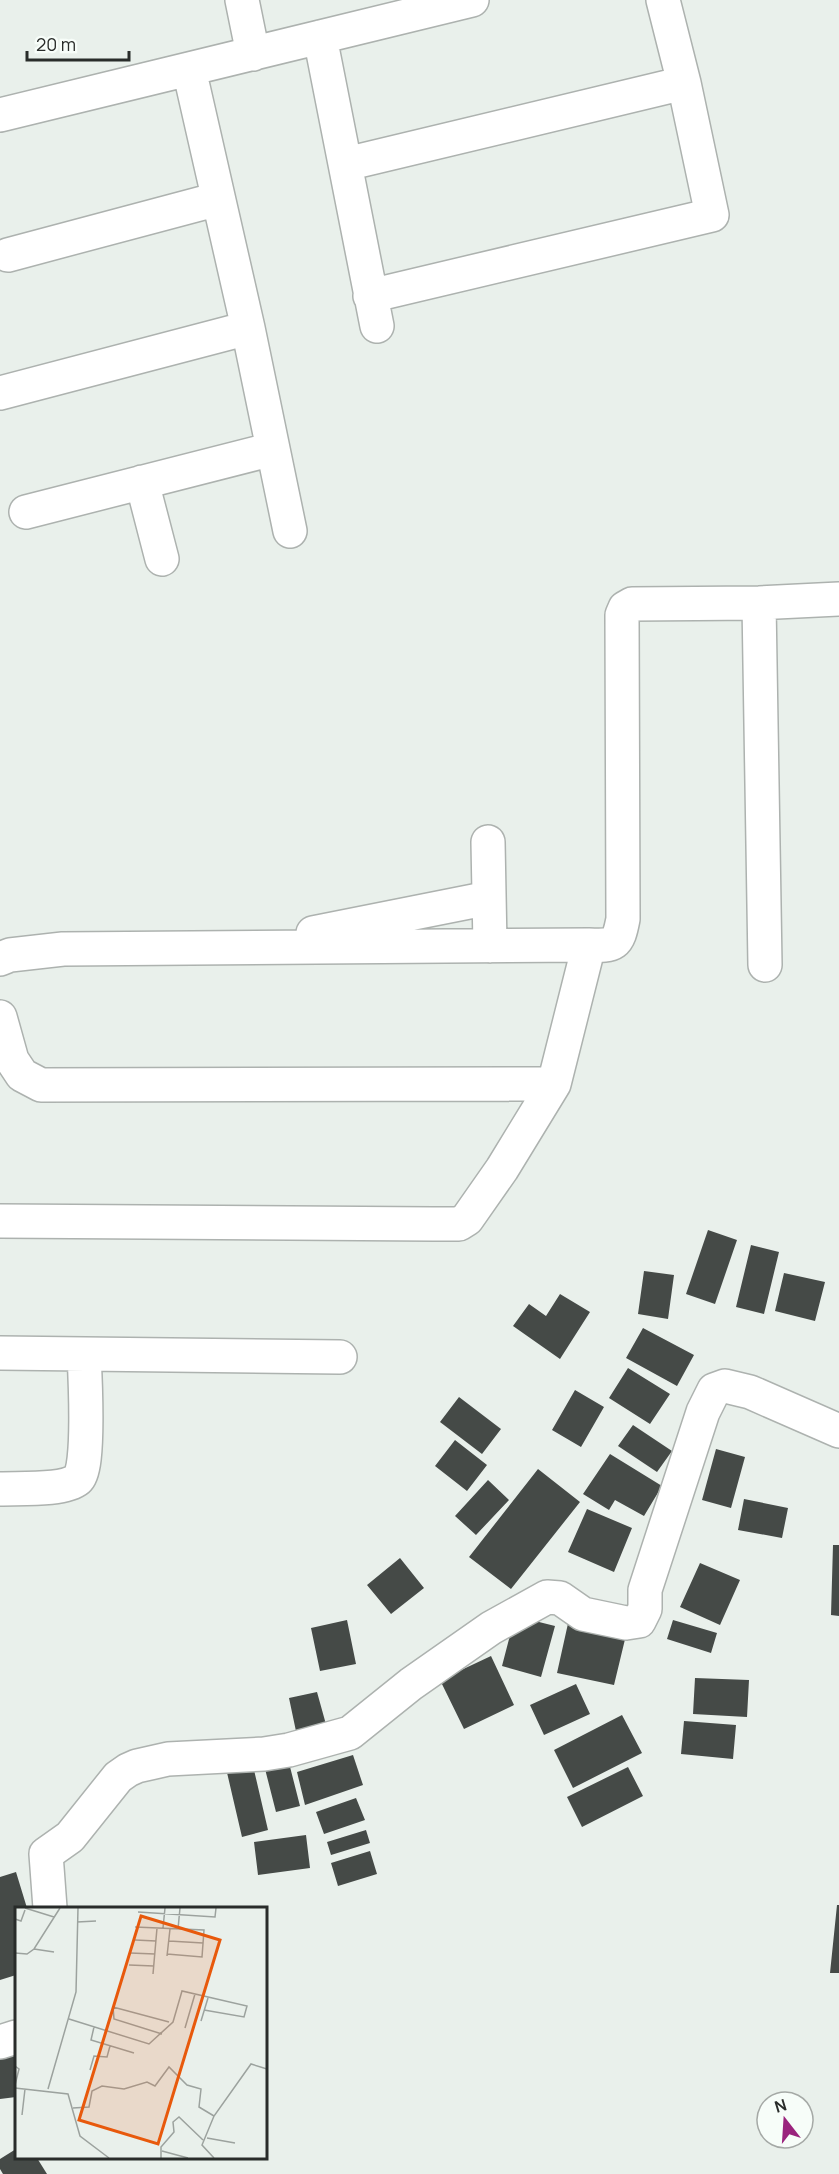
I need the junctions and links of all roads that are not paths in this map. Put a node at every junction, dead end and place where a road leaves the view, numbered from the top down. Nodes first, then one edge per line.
1 (242, 0) edge
2 (472, 0) edge
3 (663, 0) edge
4 (399, 9) edge
5 (320, 37) junction
6 (254, 54) junction
7 (189, 69) junction
8 (684, 83) junction
9 (0, 115) edge
10 (346, 164) junction
11 (218, 198) junction
12 (8, 255) dead end
13 (248, 328) junction
14 (0, 393) edge
15 (273, 450) junction
16 (142, 482) junction
17 (27, 512) dead end
18 (290, 531) dead end
19 (162, 559) dead end
20 (839, 599) edge
21 (759, 603) junction
22 (488, 842) dead end
23 (489, 898) junction
24 (589, 945) junction
25 (490, 946) junction
26 (235, 948) junction
27 (0, 959) edge
28 (765, 965) dead end
29 (0, 1017) edge
30 (554, 1084) junction
31 (0, 1221) edge
32 (0, 1353) edge
33 (84, 1355) junction
34 (340, 1358) dead end
35 (839, 1431) edge
36 (0, 1489) edge
37 (50, 1907) edge
38 (15, 2037) edge
39 (0, 2042) edge

1 - 6 street
2 - 4 street
3 - 8 street
4 - 5 street
5 - 6 street
5 - 10 street
6 - 7 street
7 - 9 street
7 - 11 street
8 - 10 street
8 - 10 street
11 - 12 street
11 - 13 street
13 - 14 street
13 - 15 street
15 - 16 street
15 - 18 street
16 - 17 street
16 - 19 street
20 - 21 street
21 - 24 street
21 - 28 street
22 - 23 street
23 - 25 street
23 - 26 street
24 - 25 street
24 - 30 street
25 - 26 street
26 - 27 street
29 - 30 street
30 - 31 street
32 - 33 street
33 - 34 street
33 - 36 street
35 - 37 street
38 - 39 street

